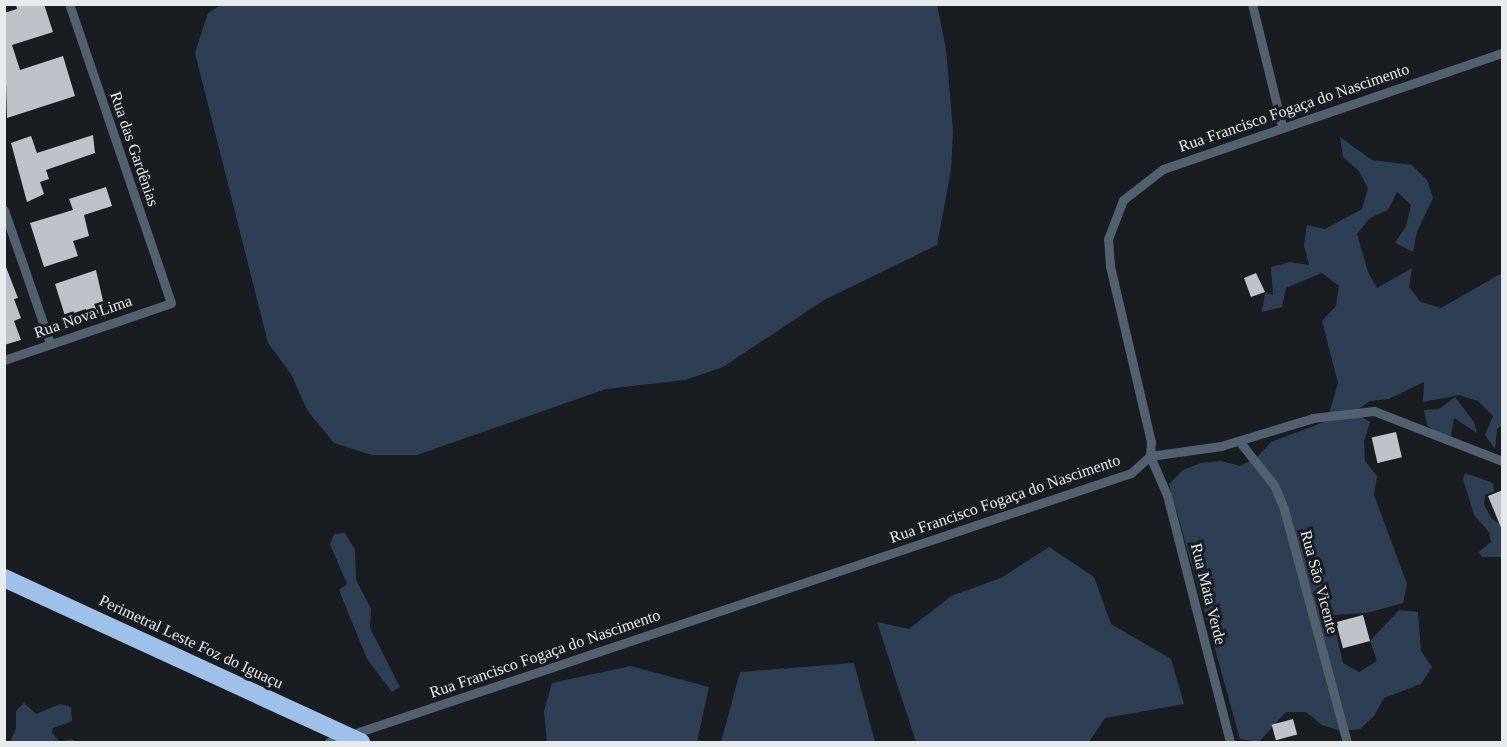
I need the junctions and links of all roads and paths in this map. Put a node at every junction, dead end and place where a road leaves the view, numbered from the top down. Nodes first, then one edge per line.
1 (69, 4) edge
2 (1252, 4) edge
3 (1503, 53) edge
4 (1282, 126) junction
5 (4, 210) edge
6 (171, 303) joint
7 (50, 344) junction
8 (4, 360) edge
9 (1239, 441) junction
10 (1150, 456) junction
11 (1503, 461) edge
12 (4, 578) edge
13 (354, 739) edge
14 (329, 742) edge
15 (1230, 742) edge
16 (1347, 742) edge

1 - 6 street, Rua das Gardênias
2 - 4 street
3 - 4 street, Rua Francisco Fogaça do Nascimento
4 - 10 street, Rua Francisco Fogaça do Nascimento
5 - 7 street
6 - 7 street, Rua Nova Lima
7 - 8 street, Rua Nova Lima
9 - 10 street
9 - 11 street
9 - 16 street, Rua São Vicente
10 - 13 street, Rua Francisco Fogaça do Nascimento
10 - 15 street, Rua Mata Verde
12 - 13 highway, Perimetral Leste Foz do Iguaçu
13 - 14 street, Rua Francisco Fogaça do Nascimento

